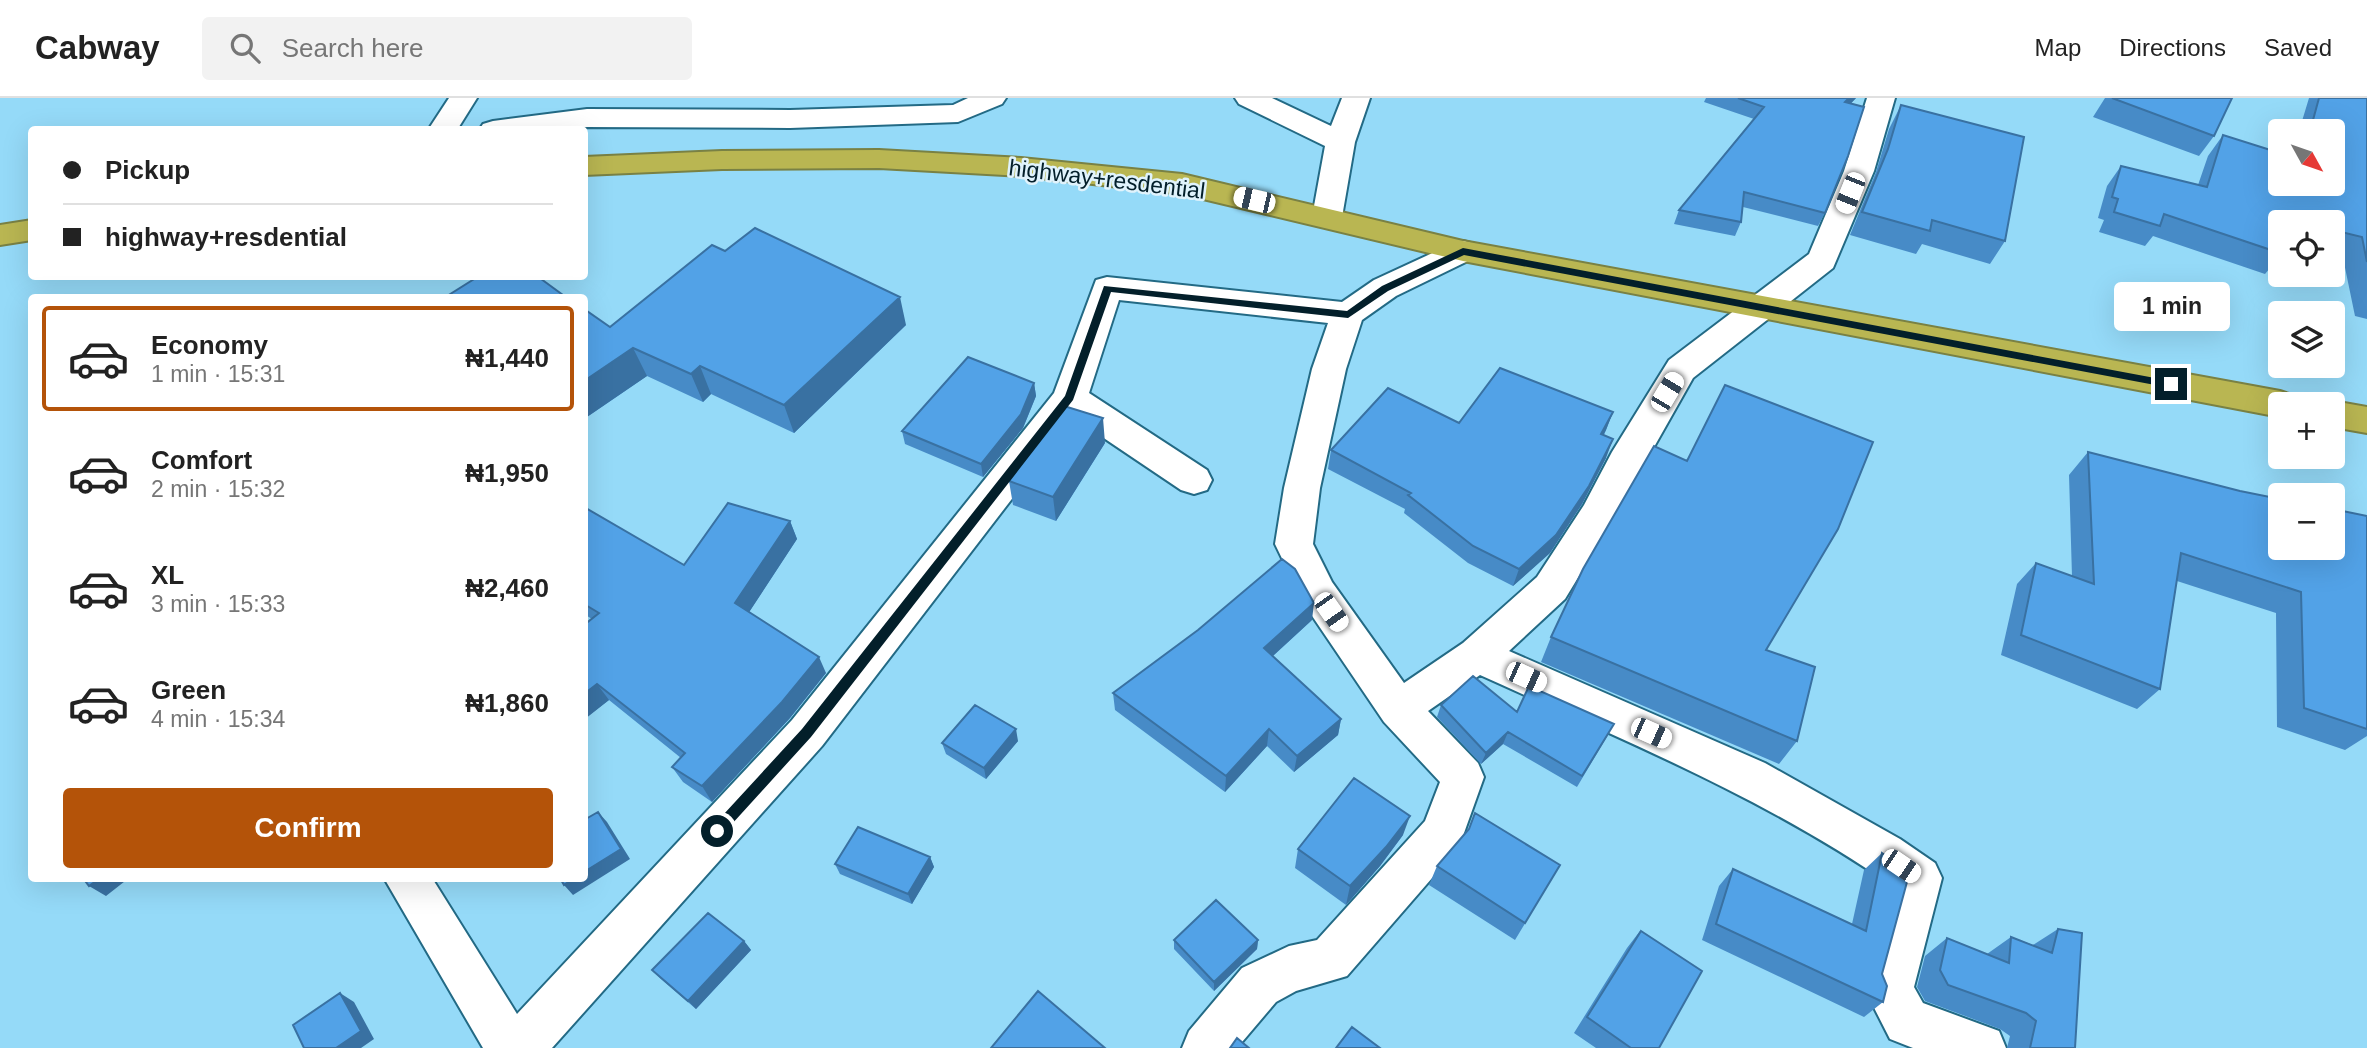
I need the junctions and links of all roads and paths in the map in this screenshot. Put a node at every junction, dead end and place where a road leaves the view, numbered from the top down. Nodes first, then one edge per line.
1 (463, 98) edge
2 (992, 98) edge
3 (1249, 98) edge
4 (1356, 98) edge
5 (1881, 98) edge
6 (445, 126) edge
7 (524, 126) edge
8 (1340, 142) junction
9 (588, 166) edge
10 (1327, 217) junction
11 (28, 231) edge
12 (0, 235) edge
13 (1463, 251) junction
14 (1761, 309) junction
15 (1348, 314) junction
16 (1070, 398) junction
17 (2268, 402) edge
18 (2345, 416) edge
19 (2367, 420) edge
20 (1194, 480) dead end
21 (1477, 655) junction
22 (1399, 709) junction
23 (408, 882) edge
24 (510, 1048) edge
25 (519, 1048) edge
26 (1206, 1048) edge
27 (1982, 1048) edge

1 - 6 street
2 - 7 street
3 - 8 street
4 - 8 street
5 - 14 street
8 - 10 street
9 - 10 highway, highway+resdential
10 - 13 highway, highway+resdential
11 - 12 highway
13 - 14 highway, highway+resdential
13 - 15 street
14 - 17 highway, highway+resdential
14 - 21 street
15 - 16 street
15 - 22 street
16 - 20 street
16 - 25 street
18 - 19 highway
21 - 22 street
21 - 27 street
22 - 26 street
23 - 24 street

